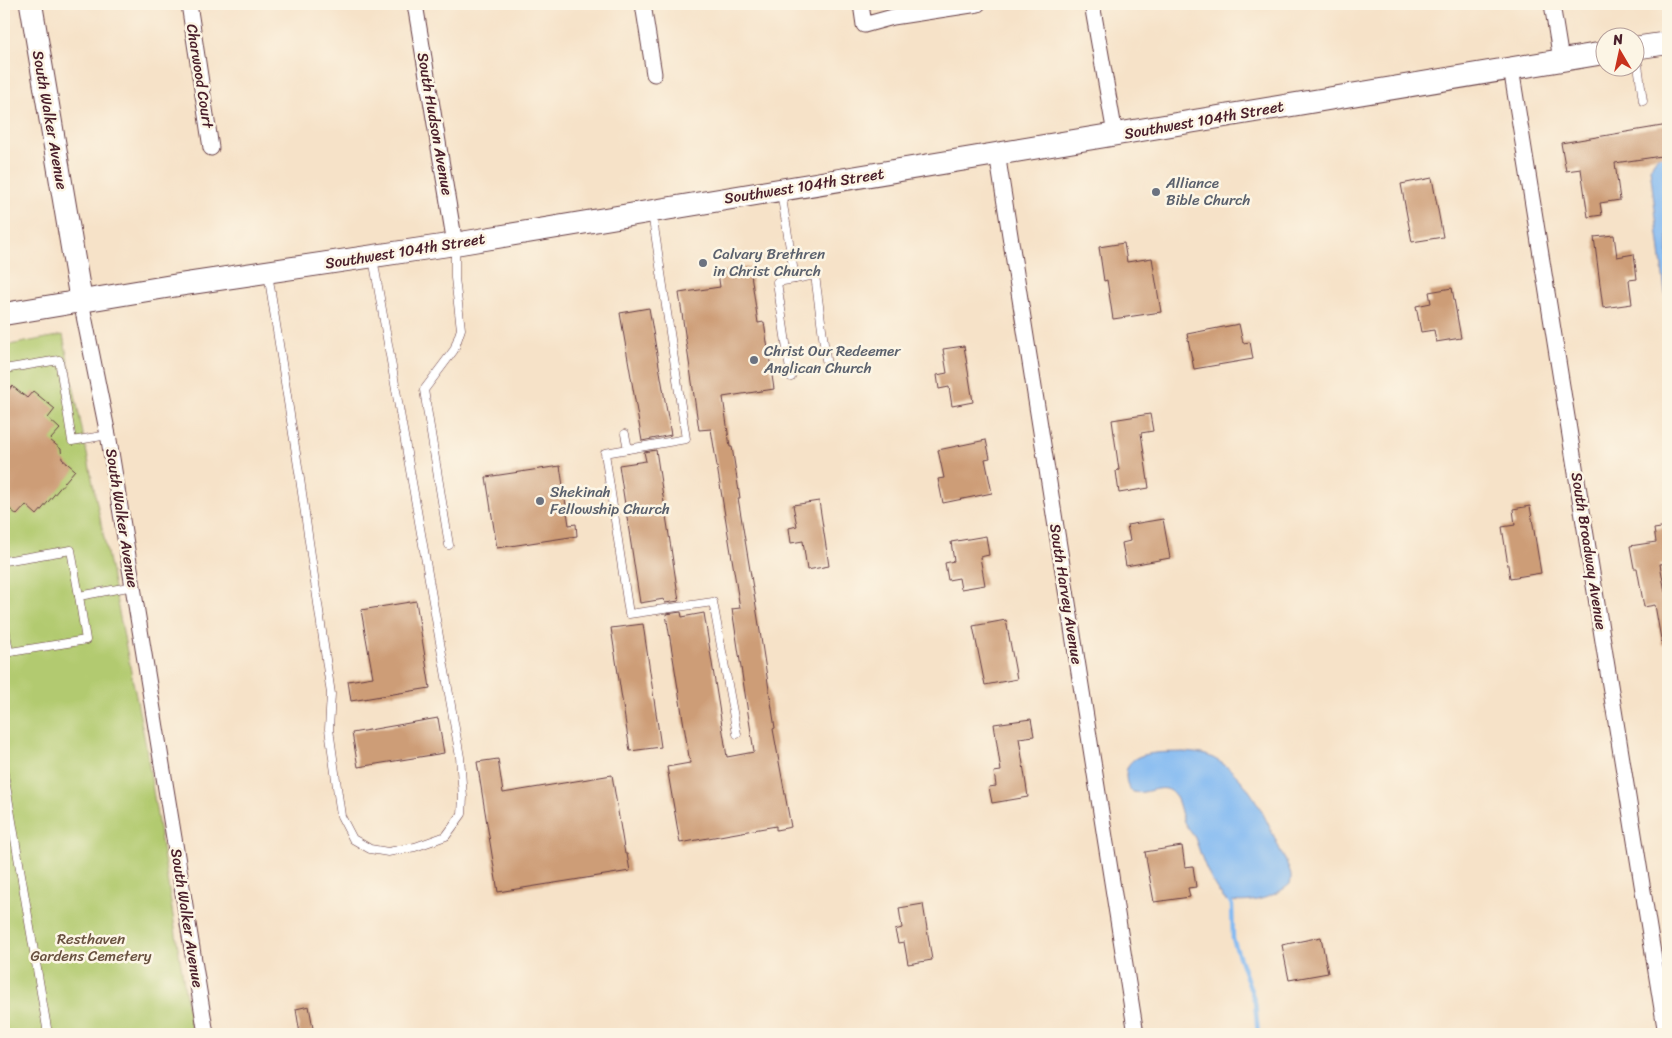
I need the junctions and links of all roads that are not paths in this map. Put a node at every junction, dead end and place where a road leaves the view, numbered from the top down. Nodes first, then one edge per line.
1 (31, 4) edge
2 (189, 4) edge
3 (415, 4) edge
4 (643, 4) edge
5 (861, 4) edge
6 (978, 4) edge
7 (1092, 4) edge
8 (1552, 4) edge
9 (1668, 43) edge
10 (1644, 47) edge
11 (1594, 55) edge
12 (1561, 60) junction
13 (1511, 68) junction
14 (654, 74) dead end
15 (1640, 78) edge
16 (1643, 101) dead end
17 (1115, 134) junction
18 (211, 148) dead end
19 (997, 154) junction
20 (781, 190) junction
21 (651, 211) junction
22 (455, 244) junction
23 (373, 256) junction
24 (268, 272) junction
25 (795, 279) junction
26 (81, 301) junction
27 (4, 314) edge
28 (828, 367) dead end
29 (4, 369) edge
30 (791, 377) dead end
31 (625, 434) dead end
32 (108, 435) junction
33 (628, 449) junction
34 (449, 545) dead end
35 (4, 561) edge
36 (134, 586) junction
37 (79, 596) junction
38 (4, 620) edge
39 (6, 652) edge
40 (737, 734) dead end
41 (4, 774) edge
42 (6, 797) edge
43 (48, 1034) edge
44 (206, 1034) edge
45 (1136, 1034) edge
46 (1666, 1034) edge

1 - 26 main road, South Walker Avenue
2 - 18 street, Charwood Court
3 - 22 street, South Hudson Avenue
4 - 14 street
5 - 6 street
7 - 17 street
8 - 12 street
9 - 10 main road
11 - 12 main road, Southwest 104th Street
12 - 13 main road, Southwest 104th Street
13 - 17 main road, Southwest 104th Street
13 - 46 street, South Broadway Avenue
15 - 16 lane
17 - 19 main road, Southwest 104th Street
19 - 20 main road, Southwest 104th Street
19 - 45 street, South Harvey Avenue
20 - 21 main road, Southwest 104th Street
20 - 25 lane
21 - 22 main road, Southwest 104th Street
21 - 33 lane
22 - 23 main road, Southwest 104th Street
22 - 34 lane
23 - 24 main road, Southwest 104th Street
23 - 24 lane
24 - 26 main road, Southwest 104th Street
25 - 28 lane
25 - 30 lane
26 - 27 main road, Southwest 104th Street
26 - 32 street, South Walker Avenue
29 - 32 lane
31 - 33 lane
32 - 36 street, South Walker Avenue
33 - 40 lane
35 - 37 lane
36 - 37 lane
36 - 44 street, South Walker Avenue
37 - 39 lane
38 - 39 lane
41 - 42 lane
42 - 43 lane

